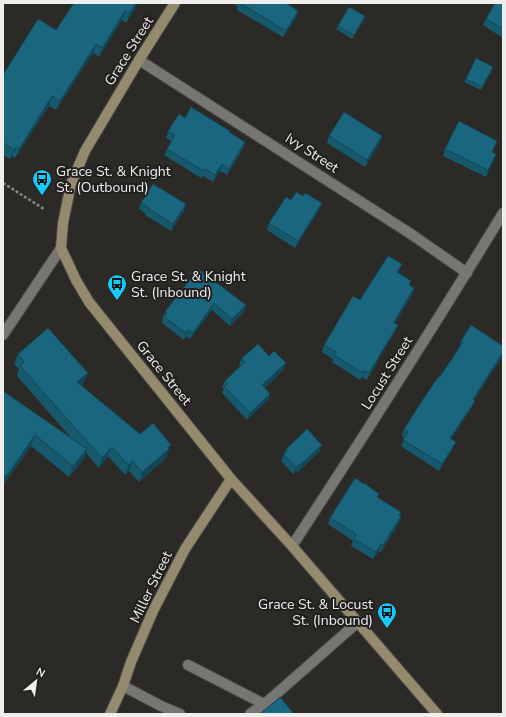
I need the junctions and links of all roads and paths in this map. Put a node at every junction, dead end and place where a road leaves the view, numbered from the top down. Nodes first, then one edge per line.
1 (175, 3) edge
2 (140, 60) junction
3 (3, 183) edge
4 (44, 209) dead end
5 (503, 213) edge
6 (61, 248) junction
7 (467, 273) junction
8 (3, 335) edge
9 (231, 479) junction
10 (292, 546) junction
11 (358, 622) junction
12 (188, 665) dead end
13 (123, 686) junction
14 (264, 704) junction
15 (110, 714) edge
16 (180, 714) edge
17 (250, 714) edge
18 (437, 714) edge

1 - 2 main road, Grace Street
2 - 6 main road, Grace Street
2 - 7 street, Ivy Street
3 - 4 path
5 - 7 street, Locust Street
6 - 8 street
6 - 9 main road, Grace Street
7 - 10 street, Locust Street
9 - 10 main road, Grace Street
9 - 13 main road, Miller Street
10 - 11 main road, Grace Street
11 - 14 street
11 - 18 main road, Grace Street
12 - 14 street
13 - 15 main road, Miller Street
13 - 16 street
14 - 17 street

